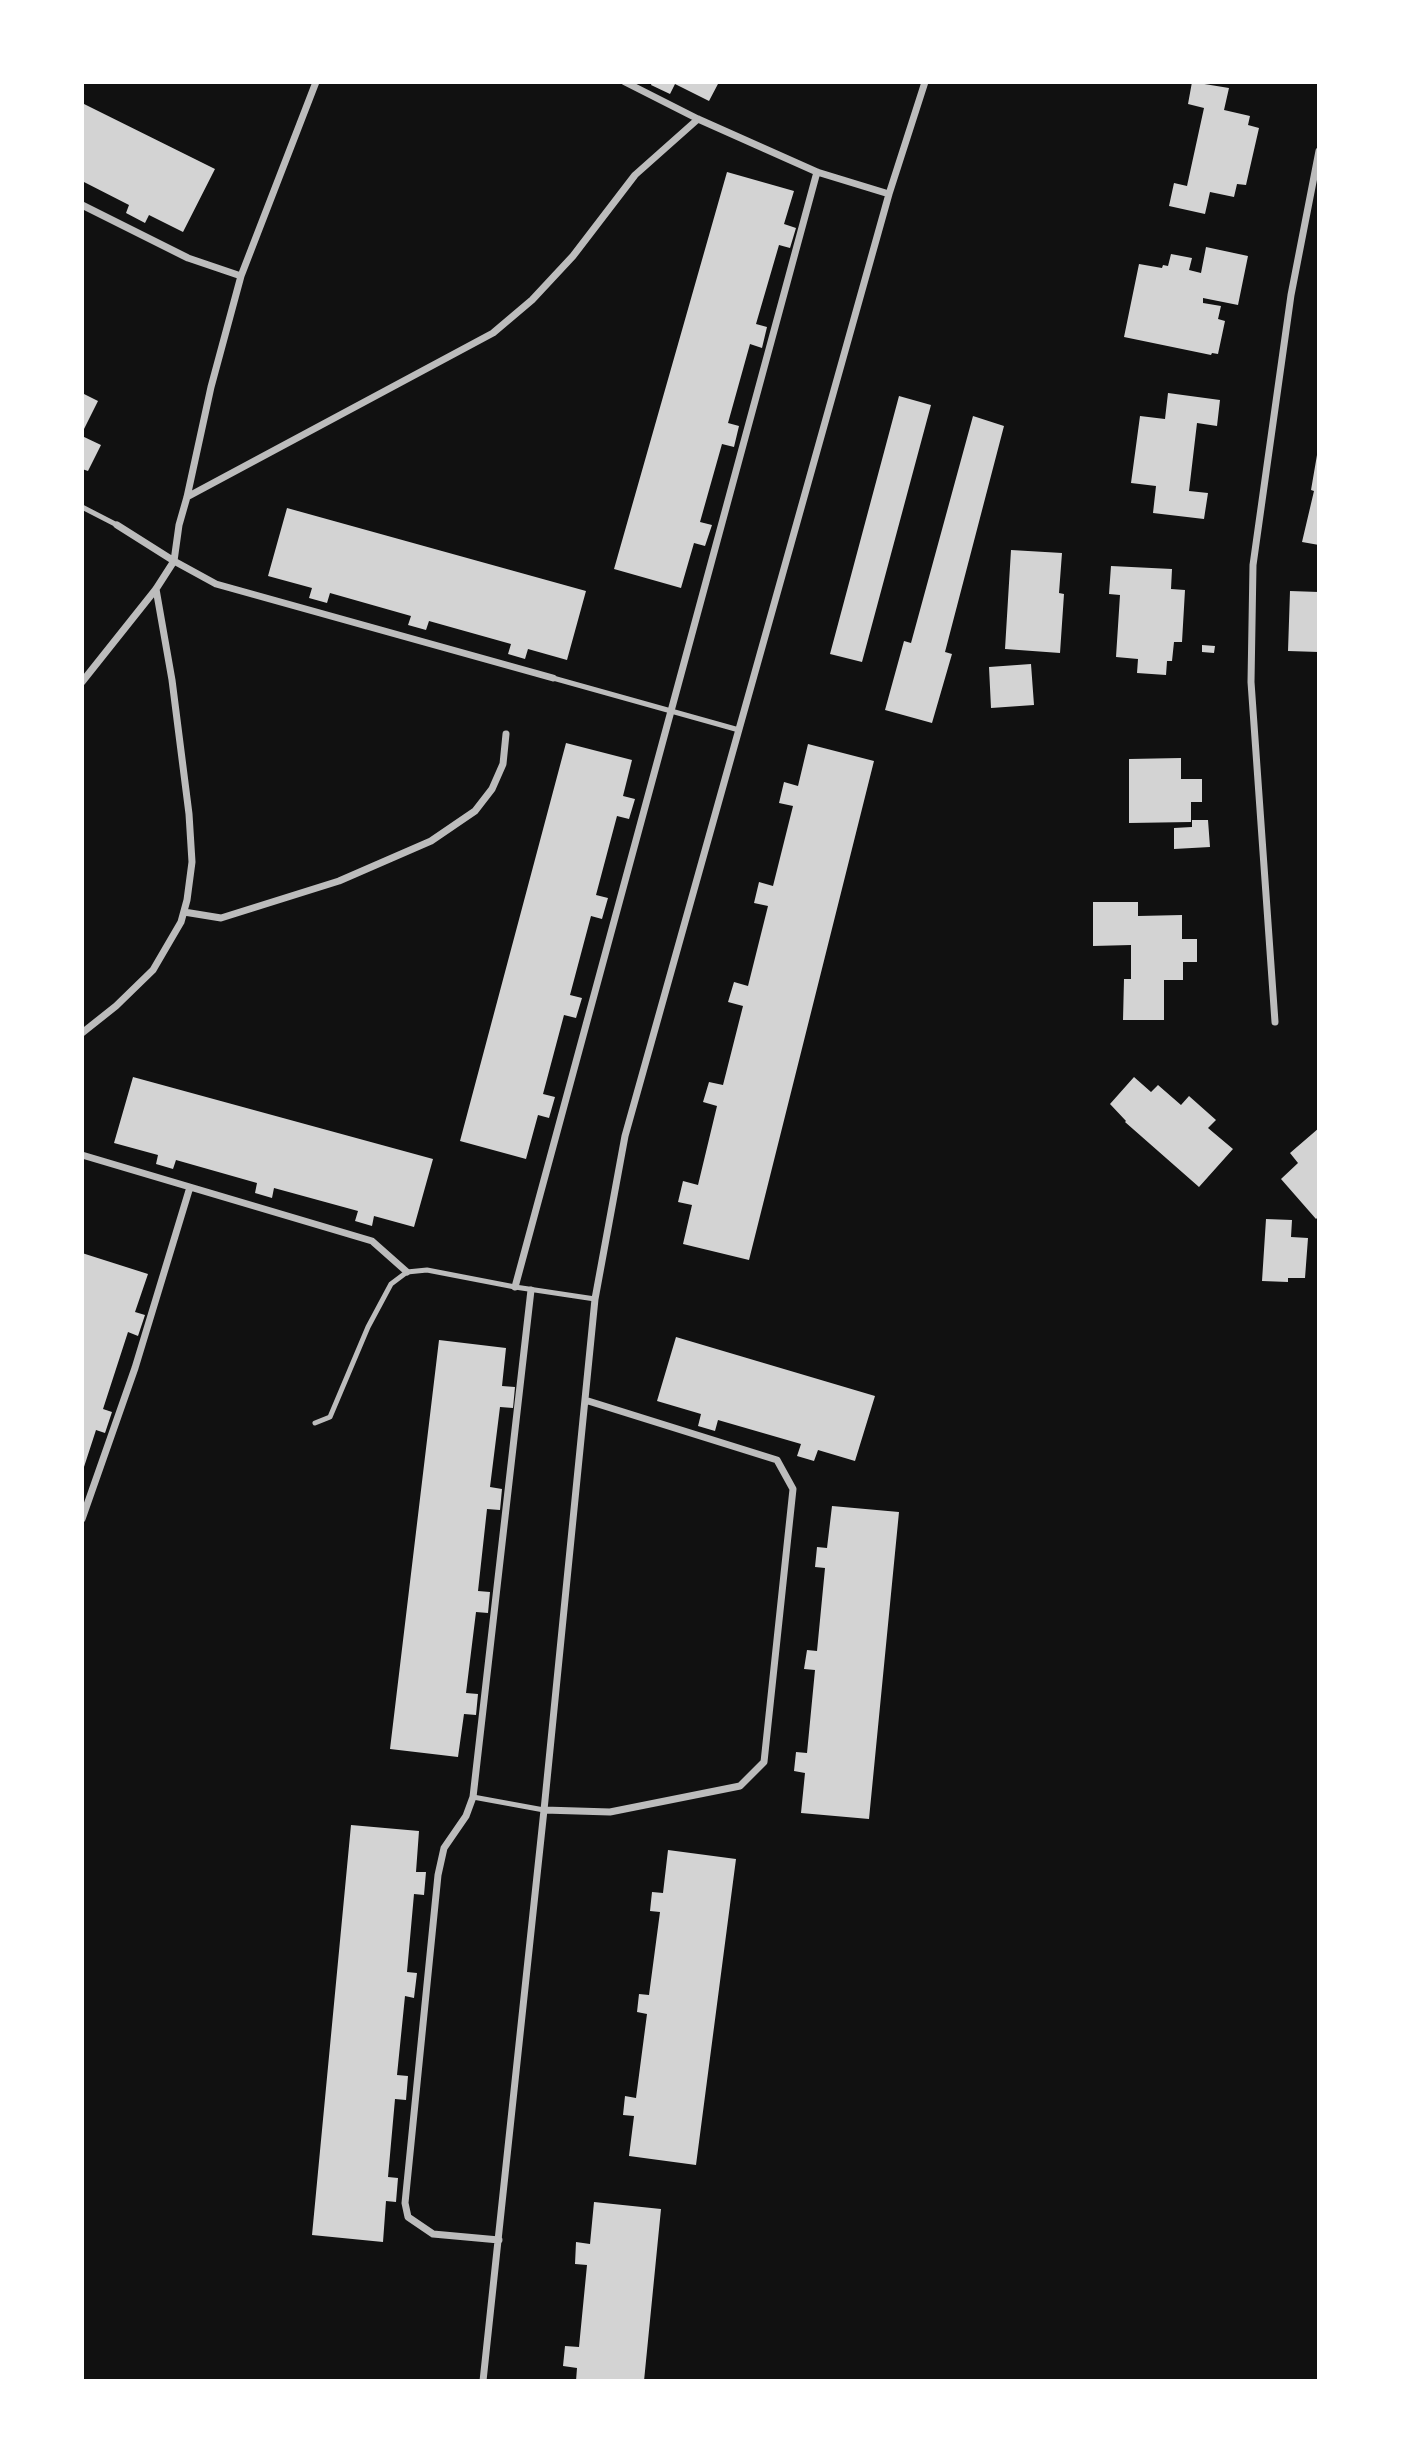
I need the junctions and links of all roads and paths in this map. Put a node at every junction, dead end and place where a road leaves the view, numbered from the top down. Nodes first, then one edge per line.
1 (316, 82) edge
2 (625, 82) edge
3 (925, 82) edge
4 (698, 119) junction
5 (1319, 150) edge
6 (817, 172) junction
7 (889, 194) junction
8 (82, 205) edge
9 (241, 276) junction
10 (187, 497) junction
11 (82, 507) edge
12 (117, 525) joint
13 (174, 561) junction
14 (156, 589) junction
15 (553, 678) joint
16 (82, 682) edge
17 (669, 710) junction
18 (739, 730) junction
19 (506, 734) dead end
20 (184, 912) junction
21 (1275, 1023) dead end
22 (82, 1033) edge
23 (82, 1155) edge
24 (190, 1187) junction
25 (407, 1272) junction
26 (514, 1287) junction
27 (531, 1290) junction
28 (595, 1299) junction
29 (585, 1401) junction
30 (315, 1423) dead end
31 (82, 1519) edge
32 (473, 1797) junction
33 (544, 1810) junction
34 (499, 2240) junction
35 (483, 2381) edge

1 - 9 street
2 - 4 street
3 - 7 street
4 - 6 street
4 - 10 street
5 - 21 street
6 - 7 street
6 - 17 street
7 - 18 street
8 - 9 street
9 - 10 street
10 - 13 street
11 - 12 lane
12 - 13 street
13 - 14 street
13 - 15 street
14 - 16 street
14 - 20 street
15 - 17 lane
17 - 18 lane
17 - 26 street
18 - 28 street
19 - 20 street
20 - 22 street
23 - 24 street
24 - 25 street
24 - 31 street
25 - 26 lane
25 - 30 lane
26 - 27 lane
27 - 28 lane
27 - 32 street
28 - 29 street
29 - 33 street
29 - 33 street
32 - 33 lane
32 - 34 street
33 - 34 street
34 - 35 street

